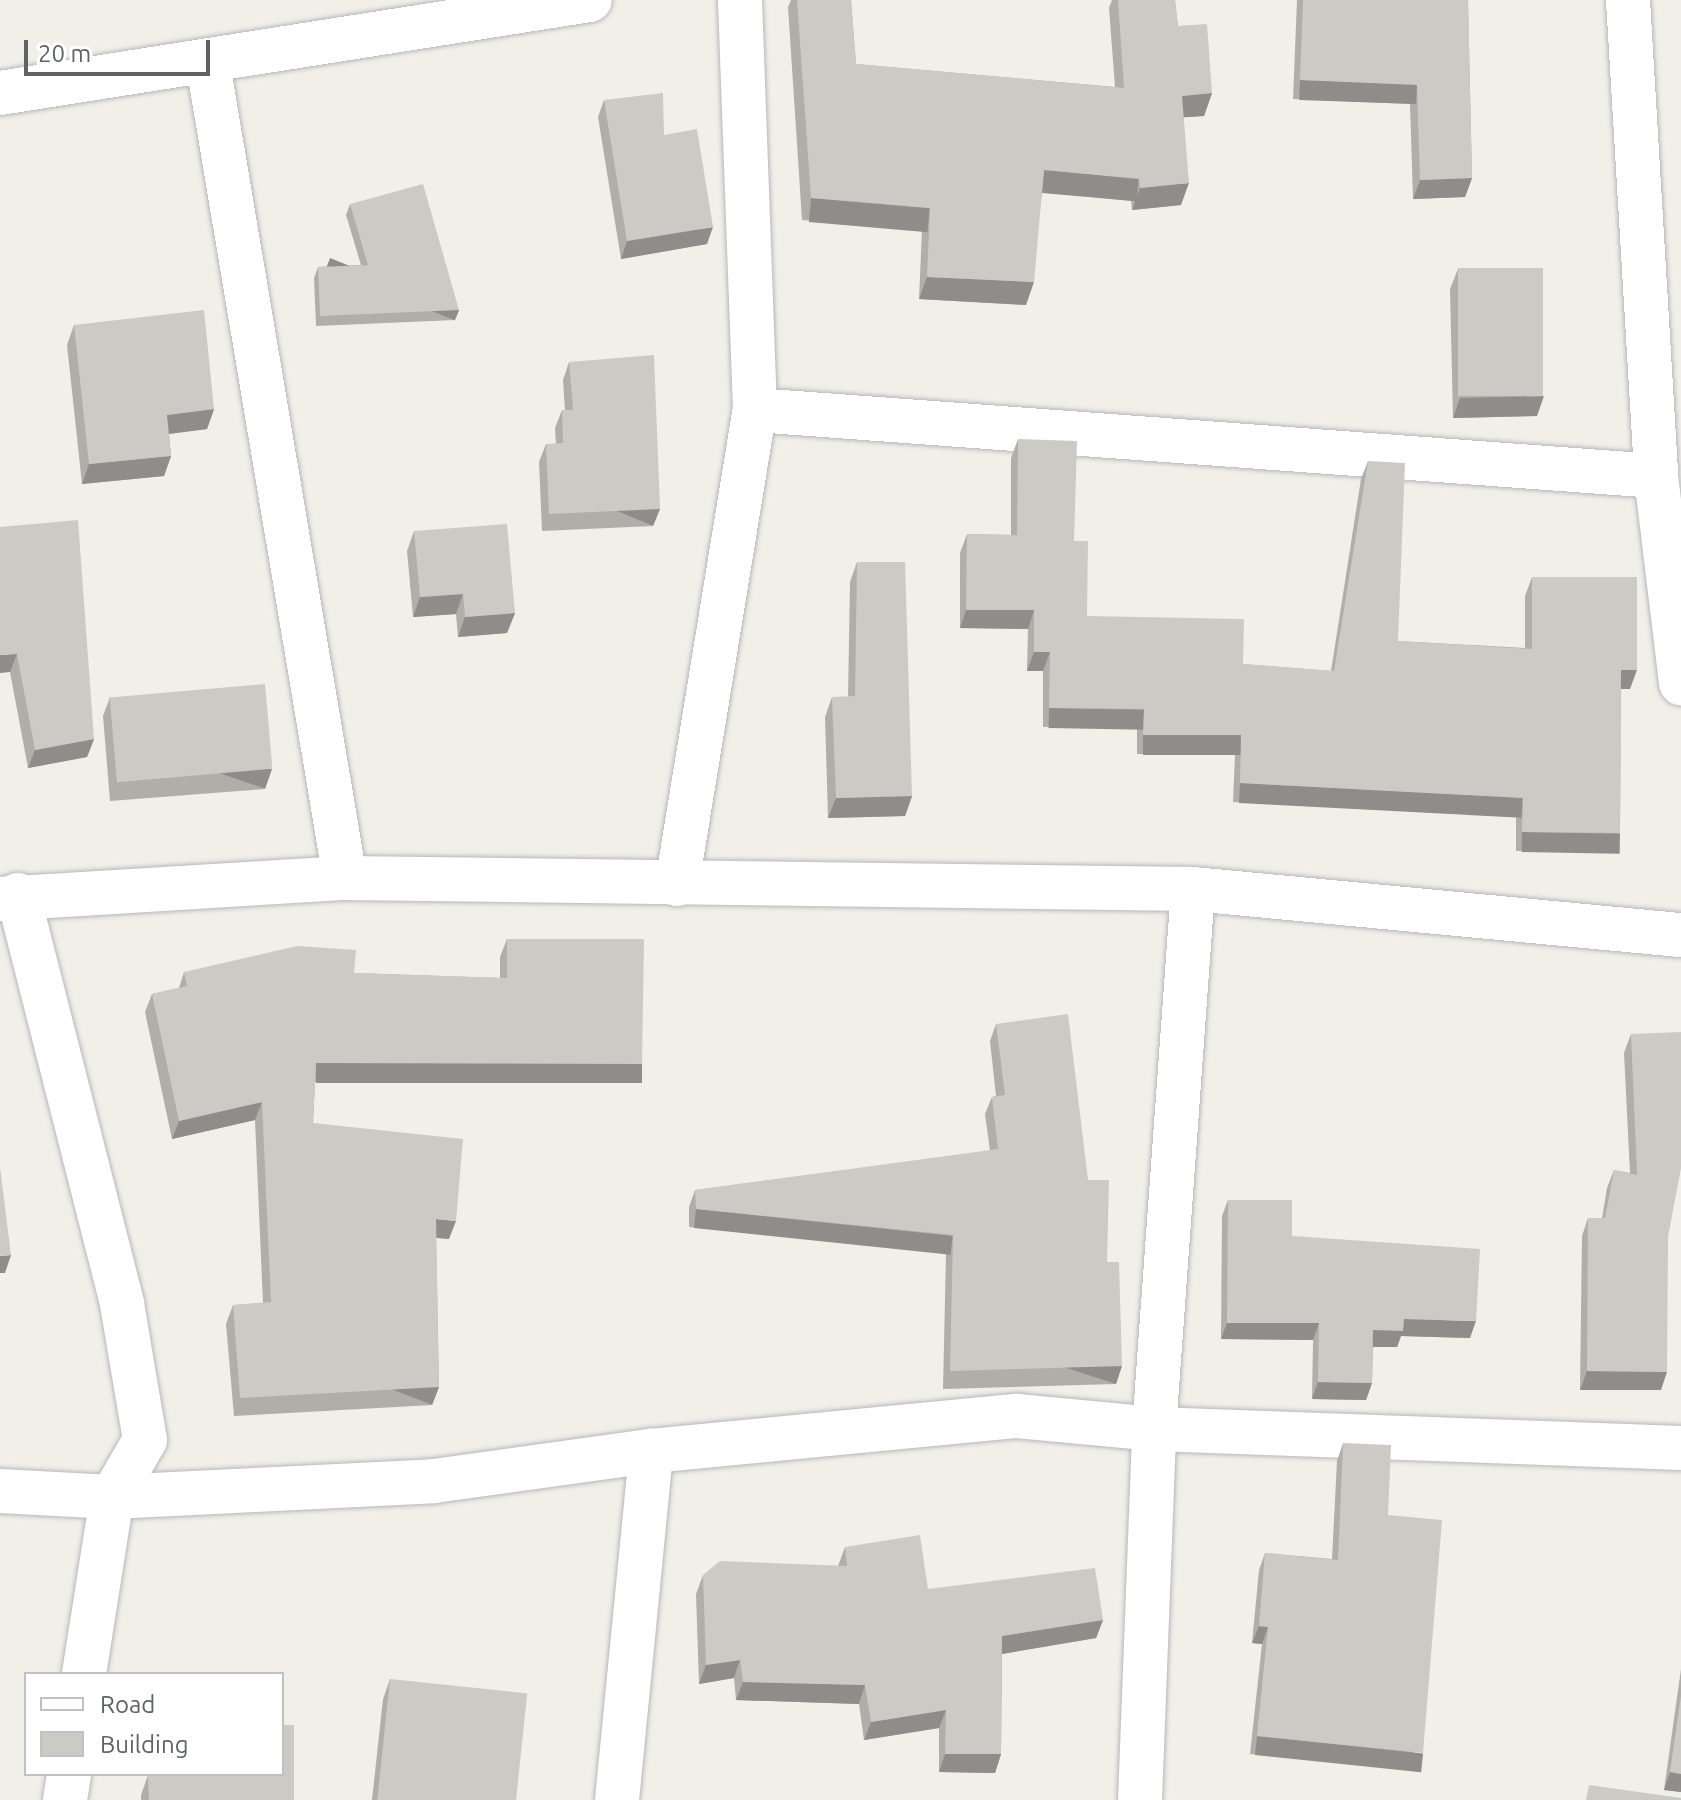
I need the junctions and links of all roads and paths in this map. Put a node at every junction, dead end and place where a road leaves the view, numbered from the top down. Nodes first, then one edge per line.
1 (590, 0) edge
2 (740, 0) edge
3 (1628, 0) edge
4 (208, 64) junction
5 (0, 93) edge
6 (755, 410) junction
7 (1656, 476) junction
8 (1681, 684) edge
9 (345, 878) junction
10 (677, 884) junction
11 (1193, 889) junction
12 (9, 897) edge
13 (1681, 935) edge
14 (1154, 1429) junction
15 (1681, 1448) edge
16 (651, 1451) junction
17 (0, 1491) edge
18 (112, 1497) junction
19 (84, 1672) edge
20 (69, 1776) edge
21 (65, 1800) edge
22 (617, 1800) edge
23 (1140, 1800) edge

1 - 4 street
2 - 6 street
3 - 7 street
4 - 5 street
4 - 9 street
6 - 7 street
6 - 10 street
7 - 8 street
9 - 10 street
9 - 12 street
10 - 11 street
11 - 13 street
11 - 14 street
12 - 18 street
14 - 15 street
14 - 16 street
14 - 23 street
16 - 18 street
16 - 22 street
17 - 18 street
18 - 19 street
20 - 21 street

